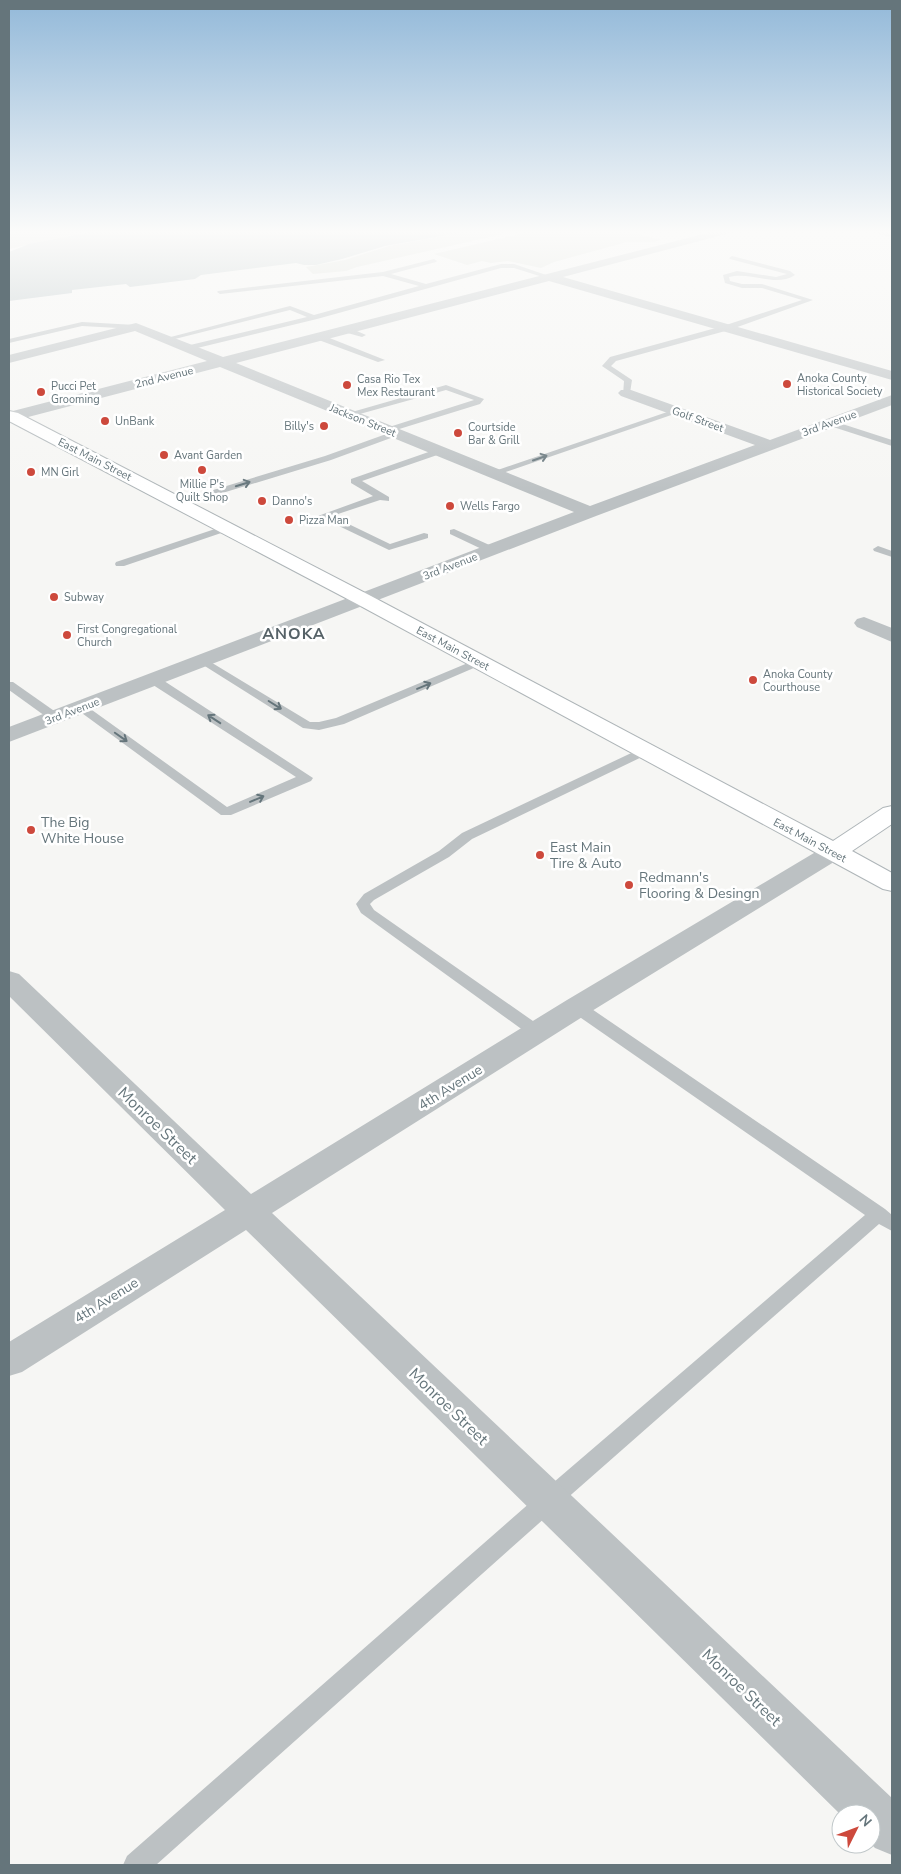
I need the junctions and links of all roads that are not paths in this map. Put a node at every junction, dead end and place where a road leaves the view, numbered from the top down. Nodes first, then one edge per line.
1 (248, 318) edge
2 (308, 318) edge
3 (391, 318) edge
4 (693, 318) edge
5 (754, 318) edge
6 (136, 326) junction
7 (726, 328) junction
8 (347, 330) junction
9 (362, 335) dead end
10 (319, 337) junction
11 (166, 339) junction
12 (9, 341) edge
13 (189, 348) junction
14 (9, 359) edge
15 (381, 360) dead end
16 (224, 362) junction
17 (892, 376) edge
18 (626, 394) joint
19 (491, 396) dead end
20 (480, 398) junction
21 (892, 400) edge
22 (676, 412) junction
23 (10, 413) edge
24 (349, 414) junction
25 (830, 423) junction
26 (392, 432) junction
27 (892, 443) edge
28 (769, 445) junction
29 (440, 451) junction
30 (494, 473) junction
31 (180, 503) junction
32 (590, 512) junction
33 (227, 528) junction
34 (454, 532) dead end
35 (424, 536) dead end
36 (878, 549) dead end
37 (492, 550) junction
38 (892, 554) edge
39 (120, 564) dead end
40 (364, 600) junction
41 (864, 623) dead end
42 (892, 636) edge
43 (204, 661) junction
44 (479, 662) junction
45 (154, 680) junction
46 (9, 685) edge
47 (81, 708) junction
48 (56, 718) junction
49 (9, 735) edge
50 (644, 751) junction
51 (892, 813) edge
52 (833, 852) junction
53 (892, 883) edge
54 (9, 980) edge
55 (577, 1007) junction
56 (537, 1032) junction
57 (248, 1212) junction
58 (885, 1219) edge
59 (9, 1361) edge
60 (548, 1501) junction
61 (892, 1830) edge
62 (136, 1865) edge

1 - 11 lane
2 - 13 lane
3 - 8 street, 2nd Avenue
4 - 7 street
5 - 7 lane
6 - 11 street, Jackson Street
6 - 12 lane
6 - 14 street
7 - 17 street
7 - 18 lane
8 - 9 lane
8 - 10 street, 2nd Avenue
10 - 15 lane
10 - 16 street, 2nd Avenue
11 - 13 street, Jackson Street
13 - 16 street, Jackson Street
16 - 23 street, 2nd Avenue
16 - 24 street, Jackson Street
18 - 22 street, Golf Street
19 - 20 lane
20 - 24 lane
20 - 26 lane
21 - 25 street, 3rd Avenue
22 - 28 street, Golf Street
30 -> 22 lane
23 - 31 main road, East Main Street
24 - 26 street, Jackson Street
25 - 27 lane
25 - 28 street, 3rd Avenue
26 - 29 street, Jackson Street
31 -> 26 lane
28 - 32 street, 3rd Avenue
29 - 30 street, Jackson Street
29 - 35 lane
30 - 32 street, Jackson Street
31 - 33 main road, East Main Street
32 - 37 street, 3rd Avenue
33 - 39 lane
33 - 40 main road, East Main Street
34 - 37 lane
36 - 38 lane
37 - 40 street, 3rd Avenue
40 - 43 street, 3rd Avenue
40 - 44 main road, East Main Street
41 - 42 street
43 -> 44 lane
43 - 45 street, 3rd Avenue
44 - 50 main road, East Main Street
45 - 47 street, 3rd Avenue
47 -> 45 lane
46 - 48 lane
47 - 48 street, 3rd Avenue
48 - 49 street, 3rd Avenue
50 - 52 main road, East Main Street
50 - 56 lane
51 - 52 main road, 4th Avenue
52 - 53 main road, East Main Street
52 - 55 street, 4th Avenue
54 - 57 street, Monroe Street
55 - 56 street, 4th Avenue
55 - 58 lane
56 - 57 street, 4th Avenue
57 - 59 street, 4th Avenue
57 - 60 street, Monroe Street
58 - 60 lane
60 - 61 street, Monroe Street
60 - 62 lane

